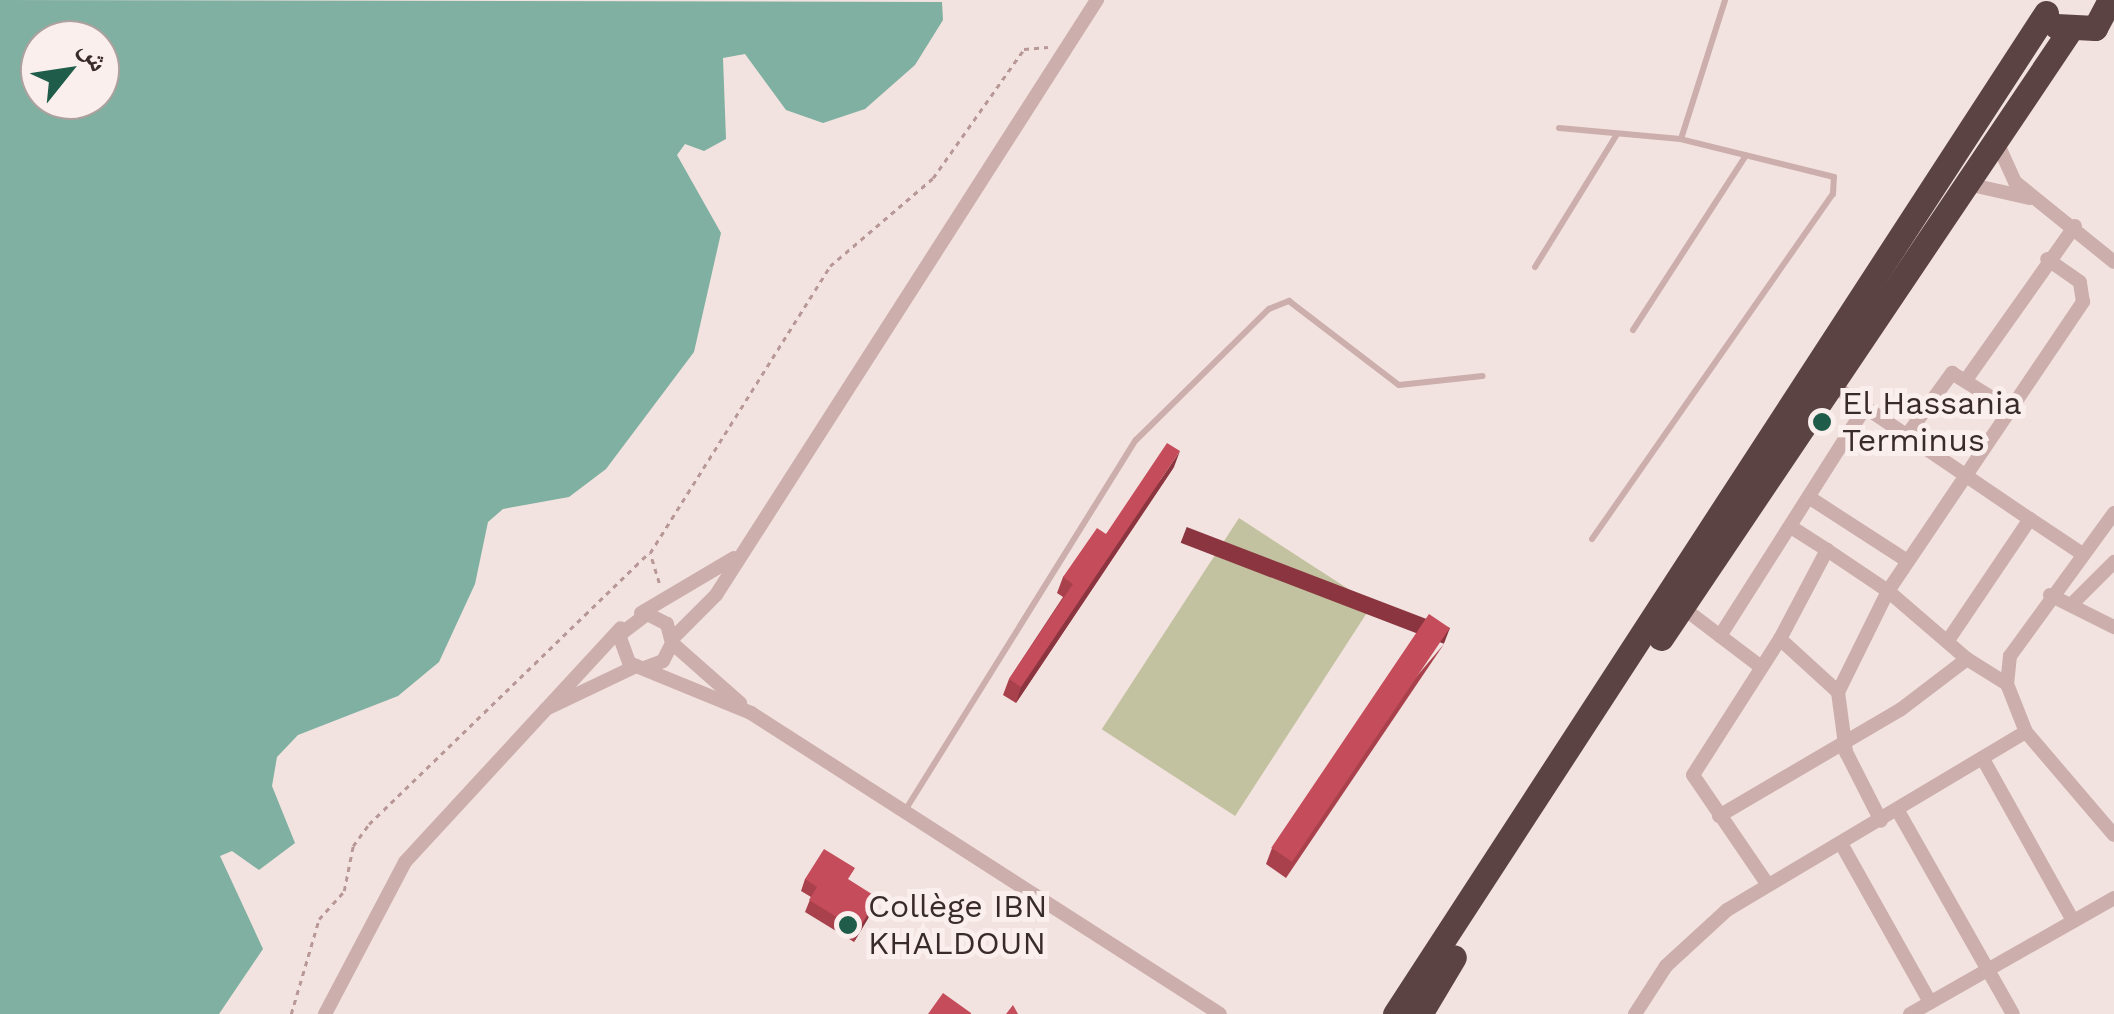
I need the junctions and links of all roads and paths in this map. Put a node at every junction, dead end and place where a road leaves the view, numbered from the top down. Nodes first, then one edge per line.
1 (1097, 0) edge
2 (1725, 0) edge
3 (2110, 0) edge
4 (2040, 5) edge
5 (2068, 32) junction
6 (1058, 52) junction
7 (1558, 128) dead end
8 (1617, 134) junction
9 (1995, 138) junction
10 (1681, 139) junction
11 (1746, 155) junction
12 (1962, 182) junction
13 (2031, 198) junction
14 (2076, 226) junction
15 (2047, 259) junction
16 (2114, 262) edge
17 (1535, 267) dead end
18 (1633, 330) dead end
19 (1483, 376) dead end
20 (1968, 376) junction
21 (1830, 384) junction
22 (1864, 408) junction
23 (2008, 408) junction
24 (1907, 435) junction
25 (1962, 472) junction
26 (1810, 498) junction
27 (2114, 513) edge
28 (2030, 519) junction
29 (1791, 528) junction
30 (1592, 539) dead end
31 (1827, 550) junction
32 (650, 552) junction
33 (2081, 553) junction
34 (735, 558) junction
35 (1906, 560) junction
36 (2114, 562) edge
37 (662, 590) dead end
38 (1888, 592) junction
39 (2050, 595) junction
40 (2071, 605) junction
41 (1682, 607) junction
42 (639, 614) junction
43 (2114, 627) edge
44 (621, 628) junction
45 (1720, 636) junction
46 (1780, 639) junction
47 (672, 641) junction
48 (1947, 642) junction
49 (1967, 659) junction
50 (640, 667) junction
51 (1761, 667) junction
52 (2007, 684) junction
53 (1838, 692) junction
54 (542, 712) junction
55 (751, 713) junction
56 (2026, 732) junction
57 (1845, 740) junction
58 (1983, 759) junction
59 (906, 809) junction
60 (1898, 811) junction
61 (1719, 816) junction
62 (1881, 821) junction
63 (2114, 835) edge
64 (1843, 847) junction
65 (1768, 885) junction
66 (2114, 898) edge
67 (2074, 921) junction
68 (1988, 970) junction
69 (1930, 1002) junction
70 (290, 1014) edge
71 (325, 1014) edge
72 (1220, 1014) edge
73 (1395, 1014) edge
74 (1420, 1014) edge
75 (1635, 1014) edge
76 (1910, 1014) edge
77 (2014, 1014) edge

1 - 6 street
2 - 10 lane
3 - 5 highway
4 - 5 highway
4 - 73 highway
5 - 9 highway
6 - 32 path
6 - 34 street
7 - 8 lane
8 - 10 lane
8 - 17 lane
9 - 12 highway
9 - 13 street
10 - 11 lane
11 - 18 lane
11 - 30 lane
12 - 13 street
12 - 21 highway
13 - 14 street
14 - 15 street
14 - 16 street
15 - 20 street
15 - 23 street
19 - 59 lane
20 - 23 street
20 - 24 street
21 - 22 street
21 - 41 highway
22 - 24 street
22 - 26 street
23 - 25 street
24 - 25 street
25 - 28 street
25 - 35 street
26 - 29 street
26 - 35 street
27 - 33 street
28 - 33 street
28 - 48 street
29 - 31 street
29 - 45 street
31 - 38 street
31 - 46 street
32 - 37 path
32 - 70 path
33 - 39 street
34 - 42 street
34 - 47 street
35 - 38 street
36 - 40 street
38 - 48 street
38 - 53 street
39 - 40 street
39 - 52 street
40 - 43 street
41 - 45 street
41 - 74 highway
42 - 44 street
42 - 47 street
44 - 50 street
44 - 54 street
45 - 51 street
46 - 51 street
46 - 53 street
47 - 50 street
47 - 55 street
48 - 49 street
49 - 52 street
49 - 57 street
50 - 54 street
50 - 55 street
51 - 61 street
52 - 56 street
53 - 57 street
54 - 71 street
55 - 59 street
56 - 58 street
56 - 63 street
57 - 61 street
57 - 62 street
58 - 60 street
58 - 67 street
59 - 72 street
60 - 62 street
60 - 68 street
61 - 65 street
62 - 64 street
64 - 65 street
64 - 69 street
65 - 75 street
66 - 67 street
67 - 68 street
68 - 69 street
68 - 77 street
69 - 76 street

